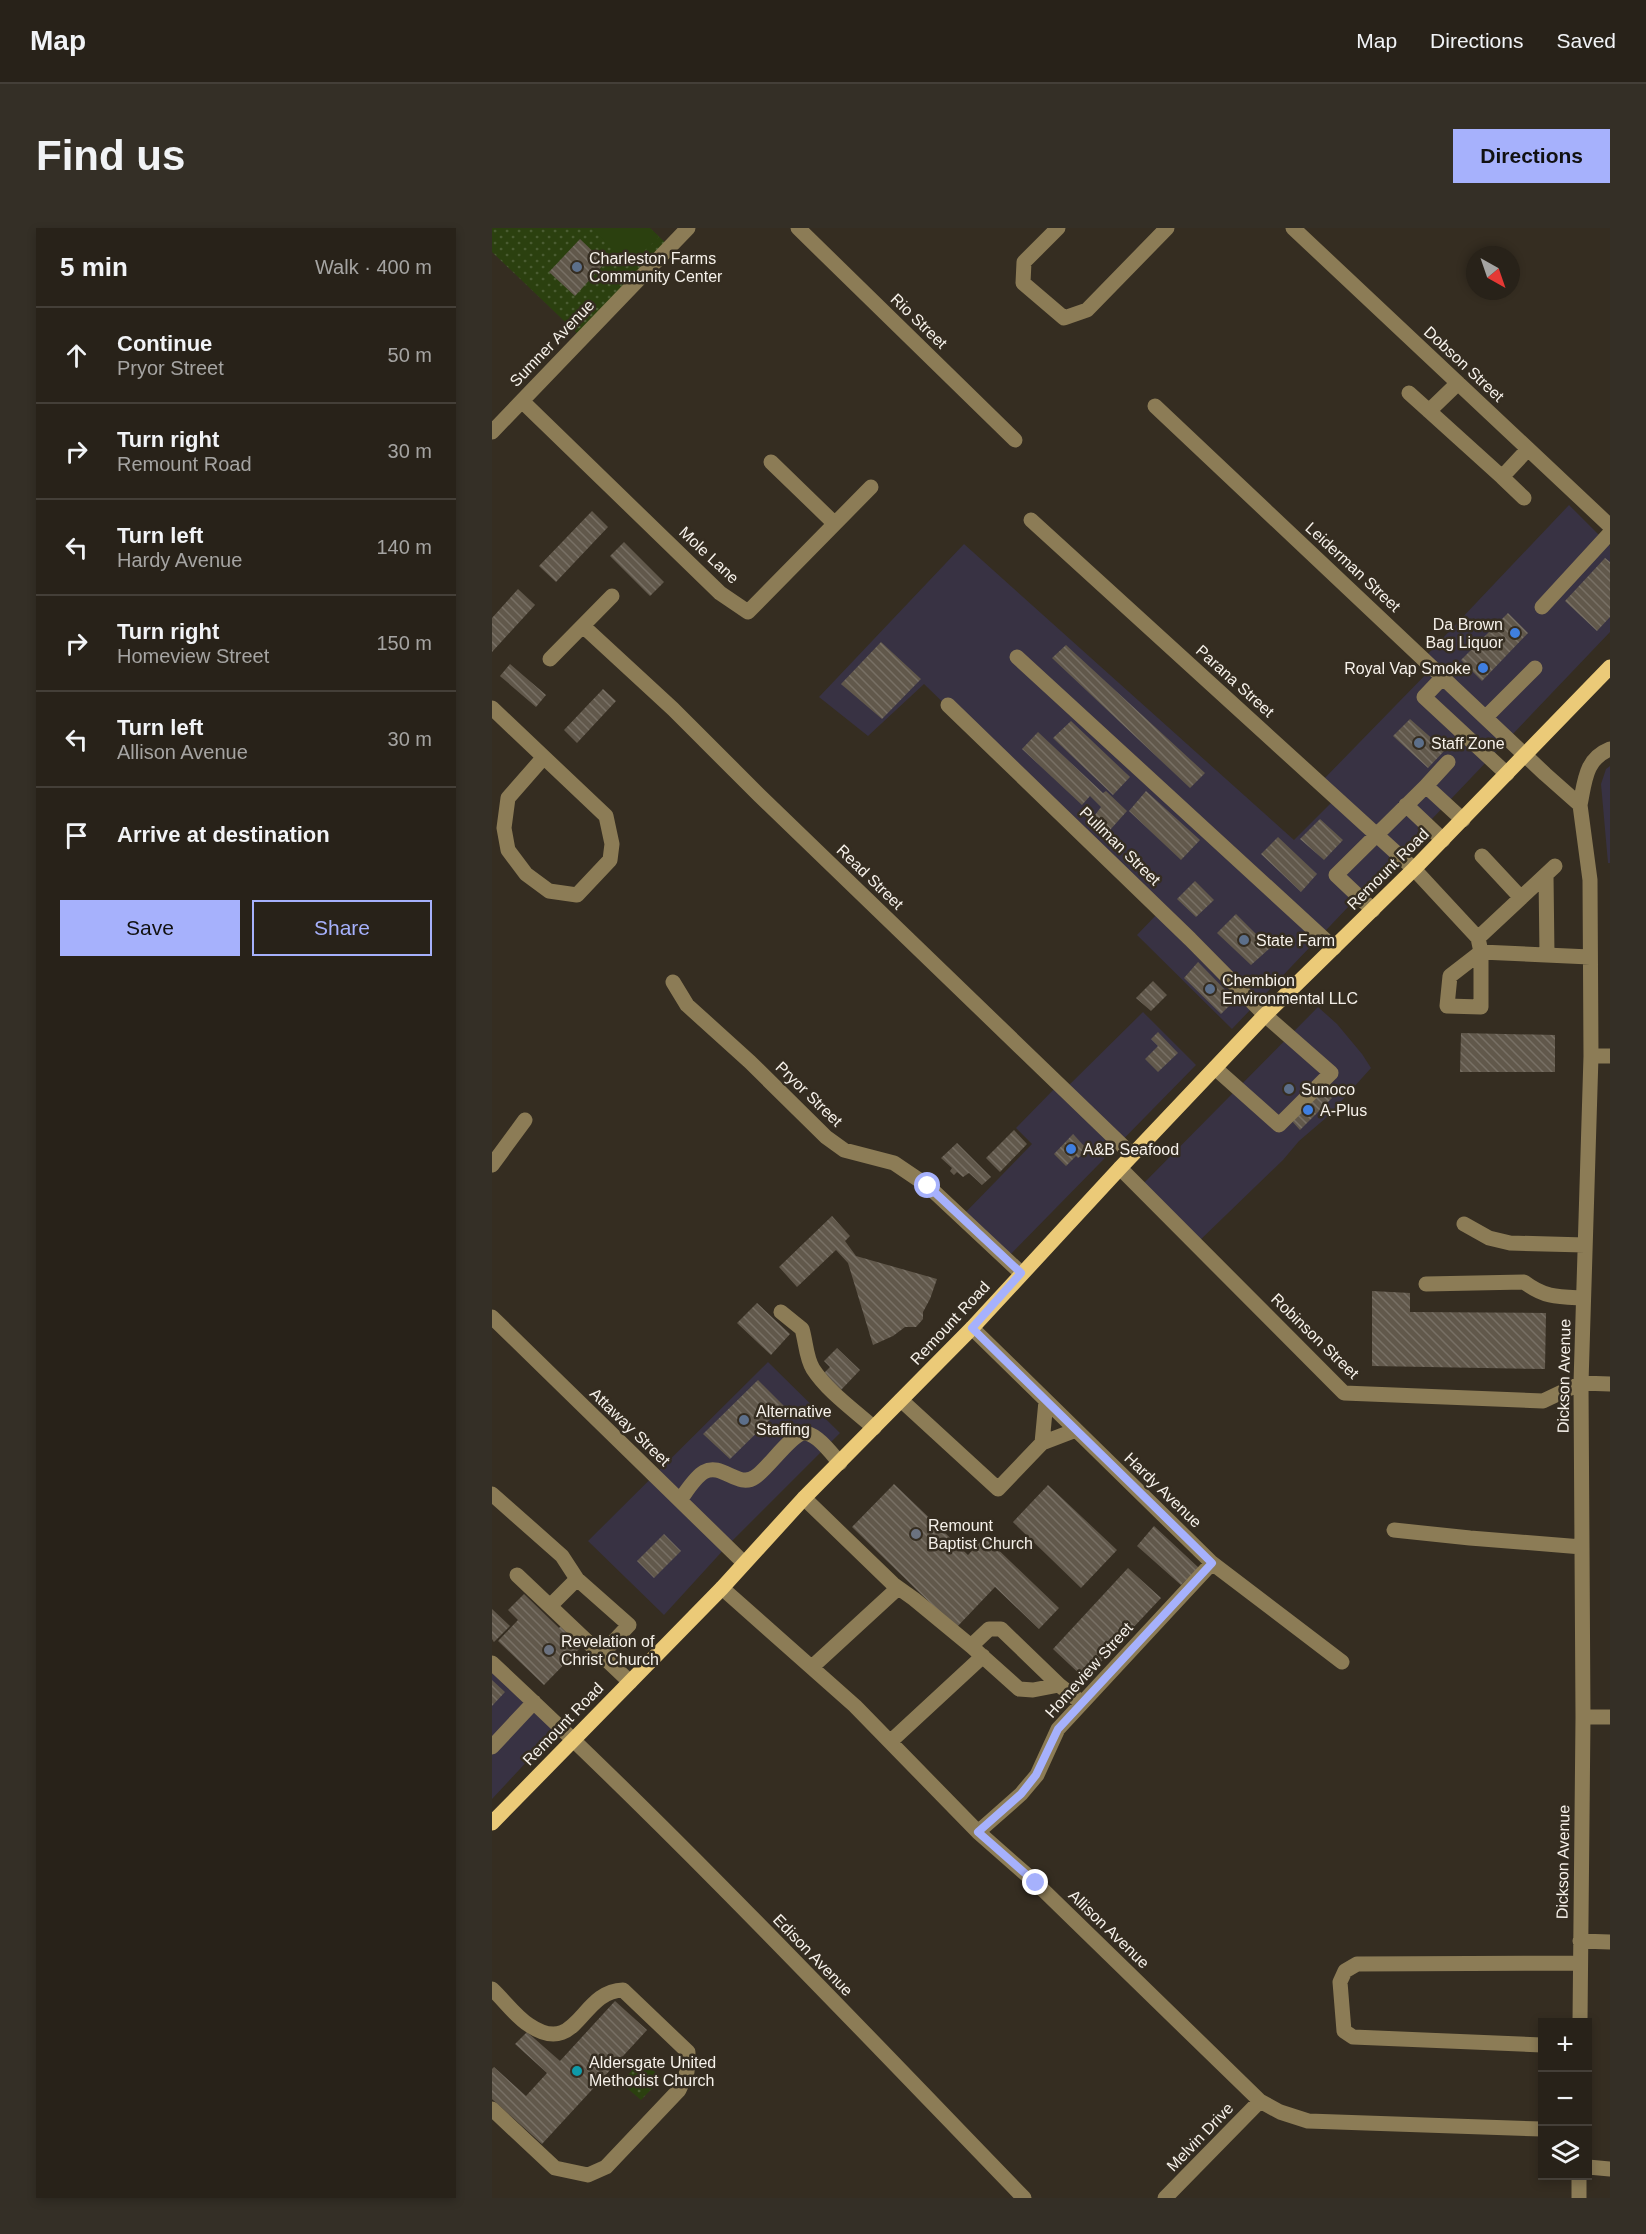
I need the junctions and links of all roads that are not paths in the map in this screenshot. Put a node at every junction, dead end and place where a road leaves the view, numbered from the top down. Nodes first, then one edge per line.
1 (688, 228) edge
2 (798, 228) edge
3 (1058, 228) edge
4 (1167, 228) edge
5 (1293, 228) edge
6 (1458, 383) junction
7 (1409, 393) dead end
8 (522, 401) junction
9 (1155, 406) dead end
10 (1430, 411) junction
11 (492, 432) edge
12 (1015, 440) dead end
13 (1528, 449) junction
14 (771, 462) dead end
15 (1502, 477) junction
16 (871, 486) dead end
17 (1524, 498) dead end
18 (1031, 520) dead end
19 (834, 523) junction
20 (1610, 526) edge
21 (1610, 532) edge
22 (612, 596) dead end
23 (1542, 607) dead end
24 (583, 626) junction
25 (1017, 657) dead end
26 (550, 659) dead end
27 (1610, 667) edge
28 (1535, 668) dead end
29 (1443, 677) junction
30 (948, 705) dead end
31 (492, 708) edge
32 (1486, 717) junction
33 (1610, 749) edge
34 (1526, 754) junction
35 (543, 758) junction
36 (1448, 762) dead end
37 (1506, 774) junction
38 (1426, 786) junction
39 (1406, 805) junction
40 (1580, 805) junction
41 (1463, 819) junction
42 (1377, 835) junction
43 (1443, 840) junction
44 (1482, 856) dead end
45 (1414, 869) junction
46 (1521, 898) junction
47 (1373, 910) junction
48 (1480, 945) junction
49 (1334, 948) junction
50 (1547, 955) junction
51 (1590, 957) junction
52 (673, 982) dead end
53 (1265, 1015) junction
54 (1591, 1056) junction
55 (1610, 1056) edge
56 (1215, 1068) junction
57 (525, 1120) dead end
58 (1132, 1155) junction
59 (492, 1165) edge
60 (1120, 1168) junction
61 (1464, 1224) dead end
62 (1585, 1245) junction
63 (1021, 1273) junction
64 (1426, 1284) dead end
65 (1584, 1298) junction
66 (781, 1312) dead end
67 (492, 1317) edge
68 (972, 1328) junction
69 (1581, 1383) junction
70 (1610, 1384) edge
71 (901, 1400) junction
72 (1046, 1401) junction
73 (874, 1428) junction
74 (1076, 1430) junction
75 (1042, 1443) junction
76 (840, 1462) junction
77 (492, 1494) edge
78 (804, 1498) junction
79 (680, 1500) junction
80 (1394, 1530) dead end
81 (1582, 1547) junction
82 (743, 1562) junction
83 (1212, 1563) junction
84 (517, 1575) dead end
85 (577, 1578) junction
86 (722, 1588) junction
87 (898, 1588) junction
88 (550, 1606) junction
89 (971, 1646) junction
90 (602, 1655) junction
91 (983, 1656) junction
92 (1342, 1662) dead end
93 (492, 1663) edge
94 (812, 1667) junction
95 (630, 1682) junction
96 (1059, 1684) junction
97 (534, 1701) junction
98 (1082, 1703) junction
99 (1583, 1717) junction
100 (1610, 1717) edge
101 (574, 1739) junction
102 (890, 1742) junction
103 (492, 1747) edge
104 (492, 1823) edge
105 (978, 1832) junction
106 (1580, 1941) junction
107 (1610, 1942) edge
108 (1580, 1963) junction
109 (492, 1989) edge
110 (1580, 2018) edge
111 (1538, 2045) edge
112 (1260, 2101) junction
113 (492, 2109) edge
114 (1538, 2128) edge
115 (1592, 2167) edge
116 (1610, 2169) edge
117 (1579, 2180) edge
118 (1024, 2198) edge
119 (1165, 2198) edge
120 (1579, 2198) edge

1 - 8 street, Sumner Avenue
2 - 12 street, Rio Street
3 - 4 street
5 - 6 street, Dobson Street
6 - 10 street
6 - 13 street, Dobson Street
7 - 10 street
8 - 11 street, Sumner Avenue
8 - 19 street, Mole Lane
9 - 29 street, Leiderman Street
10 - 15 street
13 - 15 street
13 - 20 street, Dobson Street
14 - 19 street
15 - 17 street
16 - 19 street, Mole Lane
18 - 42 street, Parana Street
21 - 23 street
22 - 24 street
24 - 26 street
24 - 58 street, Read Street
25 - 49 street
27 - 34 main road, Remount Road
28 - 32 street
29 - 32 street, Leiderman Street
29 - 37 street
30 - 53 street, Pullman Street
31 - 35 street
32 - 34 street, Leiderman Street
33 - 40 street, Dickson Avenue
34 - 37 main road, Remount Road
34 - 40 street
35 - 35 street
36 - 38 street
37 - 41 main road, Remount Road
38 - 39 street
38 - 41 street
39 - 42 street
39 - 43 street
40 - 51 street, Dickson Avenue
41 - 43 main road, Remount Road
42 - 45 street, Parana Street
42 - 47 street
43 - 45 main road, Remount Road
44 - 46 street
45 - 47 main road, Remount Road
45 - 48 street, Parana Street
46 - 48 street
46 - 50 street
47 - 49 main road, Remount Road
48 - 50 street
49 - 53 main road, Remount Road
50 - 51 street
51 - 54 street, Dickson Avenue
52 - 63 street, Pryor Street
53 - 56 main road, Remount Road
53 - 56 street, Pullman Street
54 - 55 street
54 - 62 street, Dickson Avenue
56 - 58 main road, Remount Road
57 - 59 street
58 - 60 main road, Remount Road
60 - 63 main road, Remount Road
60 - 69 street, Robinson Street
61 - 62 street
62 - 65 street, Dickson Avenue
63 - 68 main road, Remount Road
64 - 65 street
65 - 69 street, Dickson Avenue
66 - 73 street
67 - 79 street, Attaway Street
68 - 71 main road, Remount Road
68 - 72 street, Hardy Avenue
69 - 70 street, Robinson Street
69 - 81 street, Dickson Avenue
71 - 73 main road, Remount Road
71 - 75 street
72 - 74 street, Hardy Avenue
72 - 75 street
73 - 76 main road, Remount Road
74 - 75 street
74 - 83 street, Hardy Avenue
76 - 78 main road, Remount Road
76 - 79 street
77 - 85 street
78 - 82 main road, Remount Road
78 - 87 street
79 - 82 street, Attaway Street
80 - 81 street
81 - 99 street, Dickson Avenue
82 - 86 main road, Remount Road
83 - 92 street, Hardy Avenue
83 - 98 street, Homeview Street
84 - 88 street
85 - 88 street
85 - 90 street
86 - 94 street, Allison Avenue
86 - 95 main road, Remount Road
87 - 89 street
87 - 94 street
88 - 90 street
89 - 91 street
89 - 96 street
90 - 95 street
91 - 96 street
91 - 102 street
93 - 97 street, Edison Avenue
94 - 102 street, Allison Avenue
95 - 101 main road, Remount Road
96 - 98 street
97 - 101 street, Edison Avenue
97 - 103 street
98 - 105 street, Homeview Street
99 - 100 street
99 - 106 street, Dickson Avenue
101 - 104 main road, Remount Road
101 - 118 street, Edison Avenue
102 - 105 street, Allison Avenue
105 - 112 street, Allison Avenue
106 - 107 street
106 - 108 street, Dickson Avenue
108 - 110 street, Dickson Avenue
108 - 111 street
109 - 113 street
112 - 114 street, Allison Avenue
112 - 119 street, Melvin Drive
115 - 116 street
117 - 120 street

